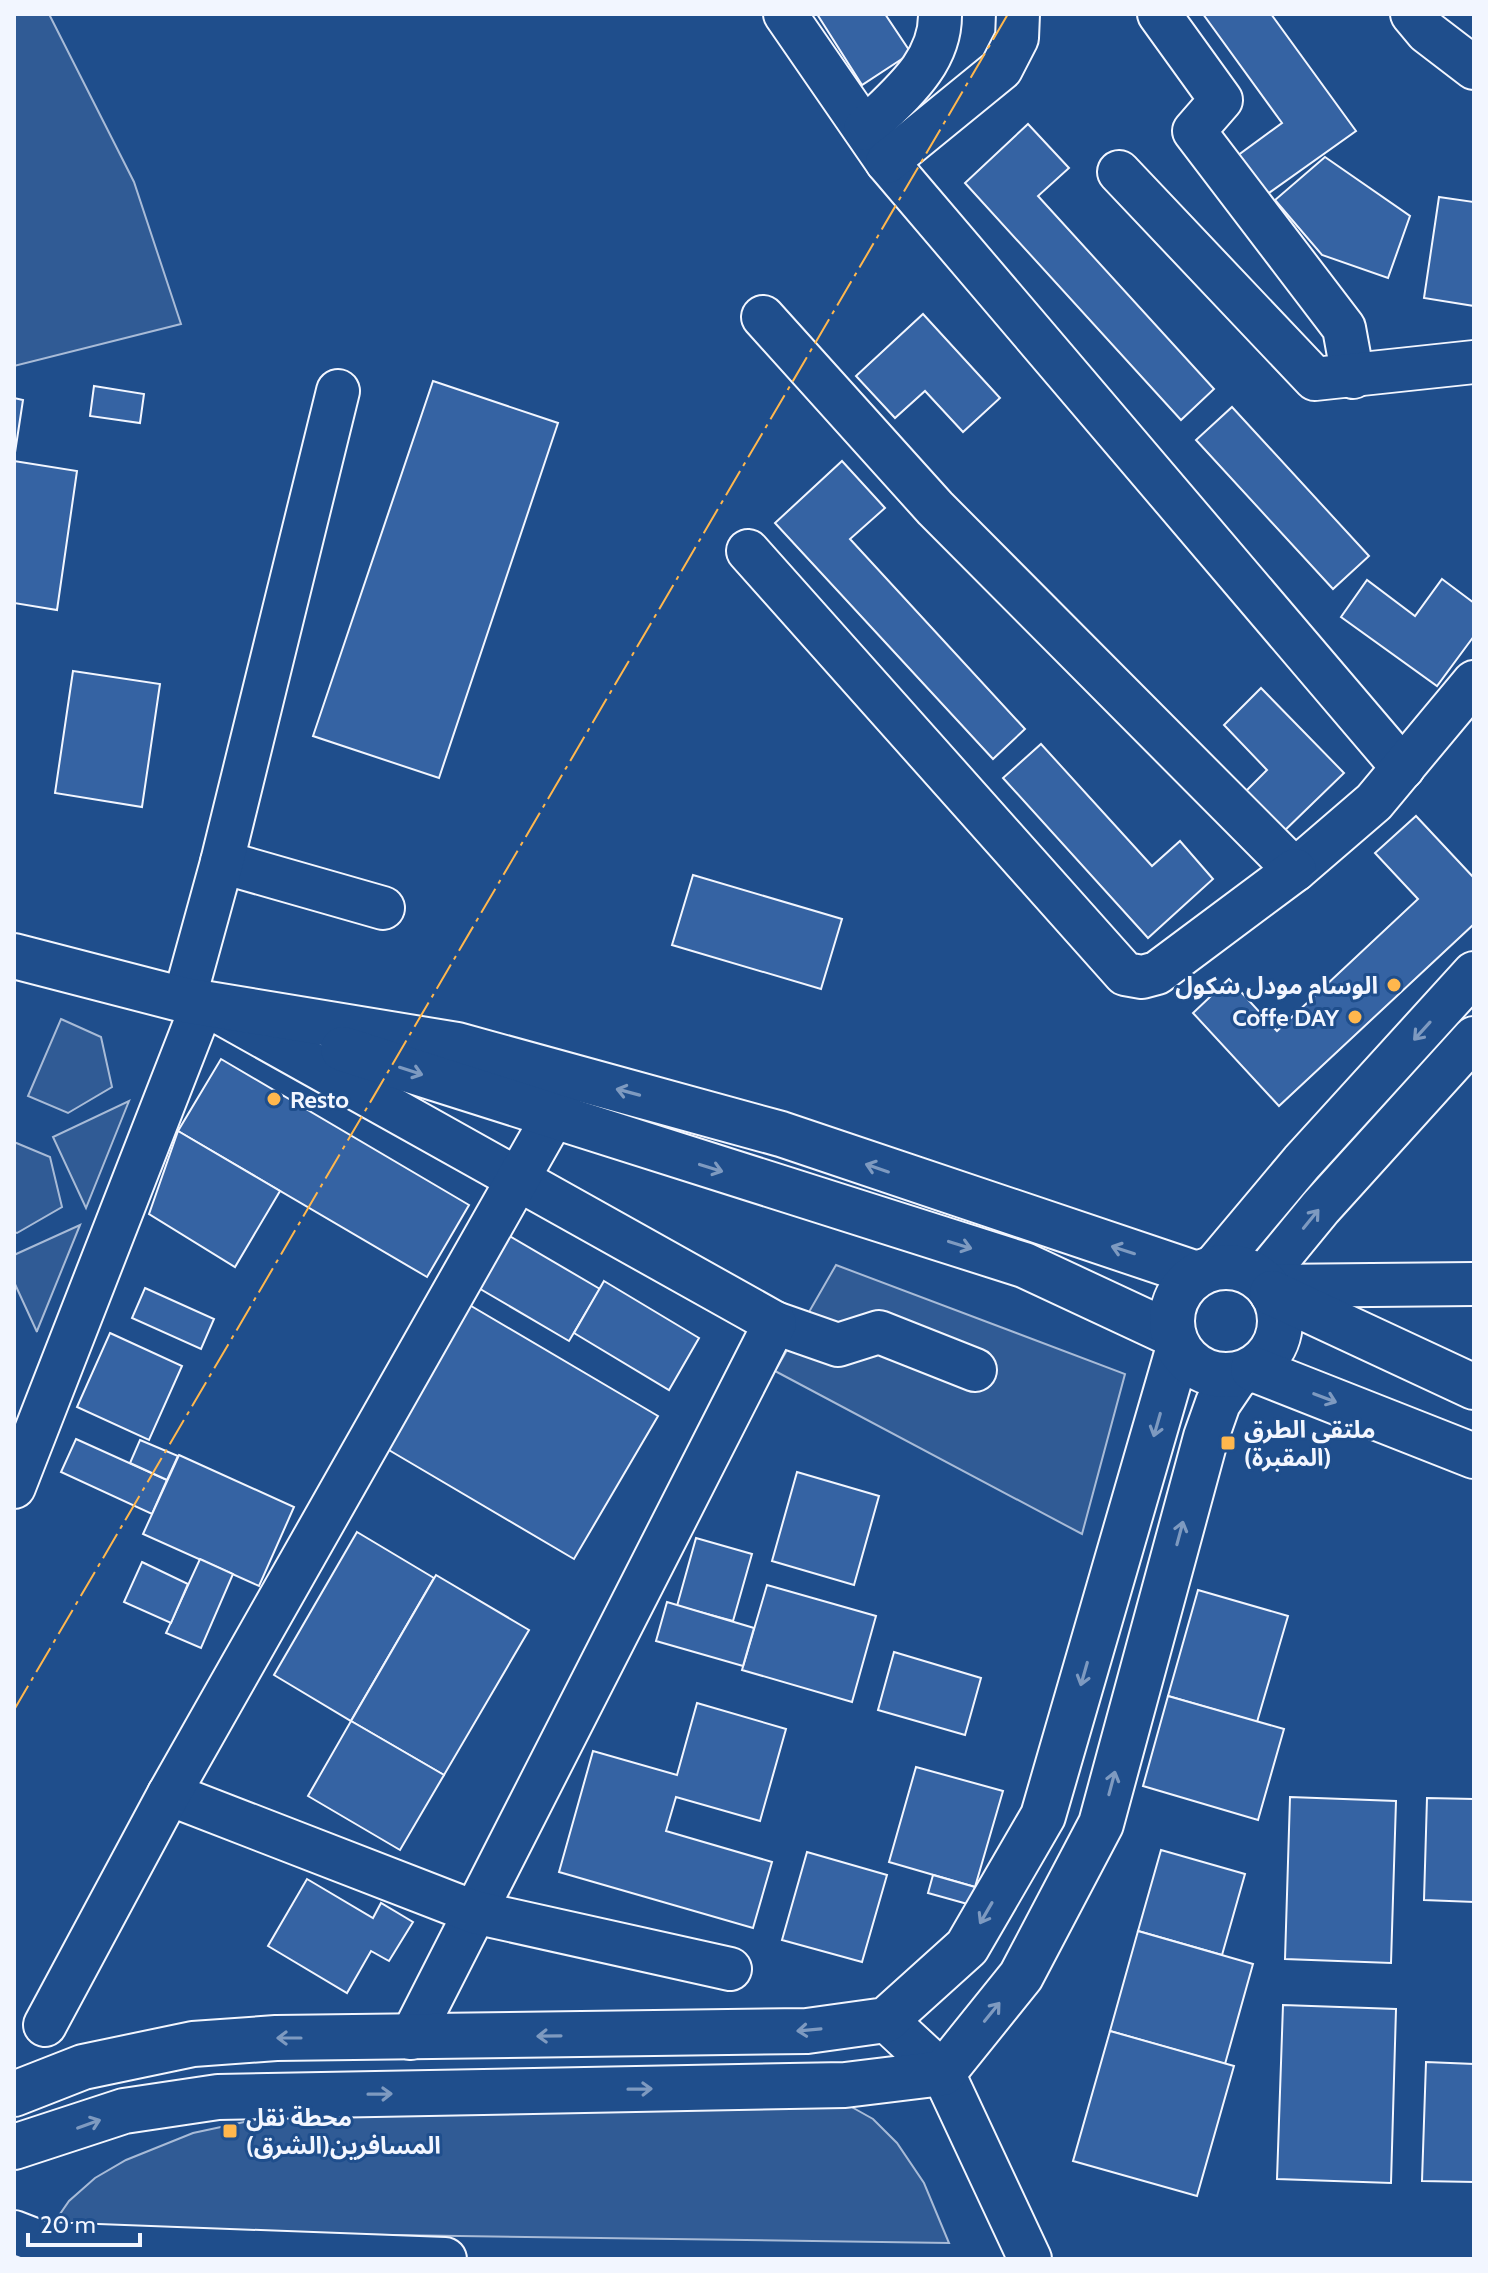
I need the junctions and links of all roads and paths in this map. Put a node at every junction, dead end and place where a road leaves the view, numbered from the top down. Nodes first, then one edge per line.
1 (785, 14) edge
2 (940, 14) edge
3 (1018, 14) edge
4 (1159, 14) edge
5 (1412, 14) edge
6 (1474, 68) edge
7 (876, 146) junction
8 (1119, 172) dead end
9 (763, 317) dead end
10 (1474, 362) edge
11 (1353, 377) junction
12 (338, 391) dead end
13 (748, 551) dead end
14 (1474, 682) edge
15 (1403, 768) junction
16 (222, 862) junction
17 (1295, 870) junction
18 (383, 908) dead end
19 (14, 956) edge
20 (1474, 973) edge
21 (194, 1002) junction
22 (1474, 1038) edge
23 (567, 1075) junction
24 (553, 1117) junction
25 (517, 1181) junction
26 (1205, 1271) junction
27 (1474, 1284) edge
28 (1267, 1286) junction
29 (775, 1323) junction
30 (1175, 1342) junction
31 (975, 1370) dead end
32 (1245, 1372) junction
33 (1474, 1387) edge
34 (1474, 1456) edge
35 (14, 1487) edge
36 (169, 1794) junction
37 (474, 1912) junction
38 (730, 1969) dead end
39 (886, 2020) junction
40 (45, 2025) dead end
41 (411, 2038) junction
42 (943, 2073) junction
43 (14, 2094) edge
44 (14, 2147) edge
45 (14, 2232) edge
46 (445, 2259) edge
47 (1030, 2259) edge

1 - 7 street
2 - 7 street
3 - 7 street
4 - 11 street
5 - 6 street
7 - 15 street
8 - 11 street
9 - 17 street
10 - 11 street
12 - 16 street
13 - 17 street
14 - 15 street
15 - 17 street
16 - 18 street
16 - 21 street
19 - 21 main road
20 -> 26 street
21 - 23 main road
21 -> 24 main road
21 - 25 street
21 - 35 street
28 -> 22 street
23 - 24 street
26 -> 23 main road
24 - 25 street
24 -> 30 main road
25 - 29 street
25 - 36 street
26 - 28 main road
26 - 30 main road
27 - 28 street
28 - 32 main road
28 - 33 main road
29 - 31 street
29 - 37 street
30 - 32 main road
30 -> 39 main road
32 -> 34 main road
42 -> 32 main road
36 - 37 street
36 - 40 street
37 - 38 street
37 - 41 street
39 -> 41 main road
39 - 42 street
41 -> 43 main road
44 -> 42 main road
42 - 47 street
45 - 46 street

